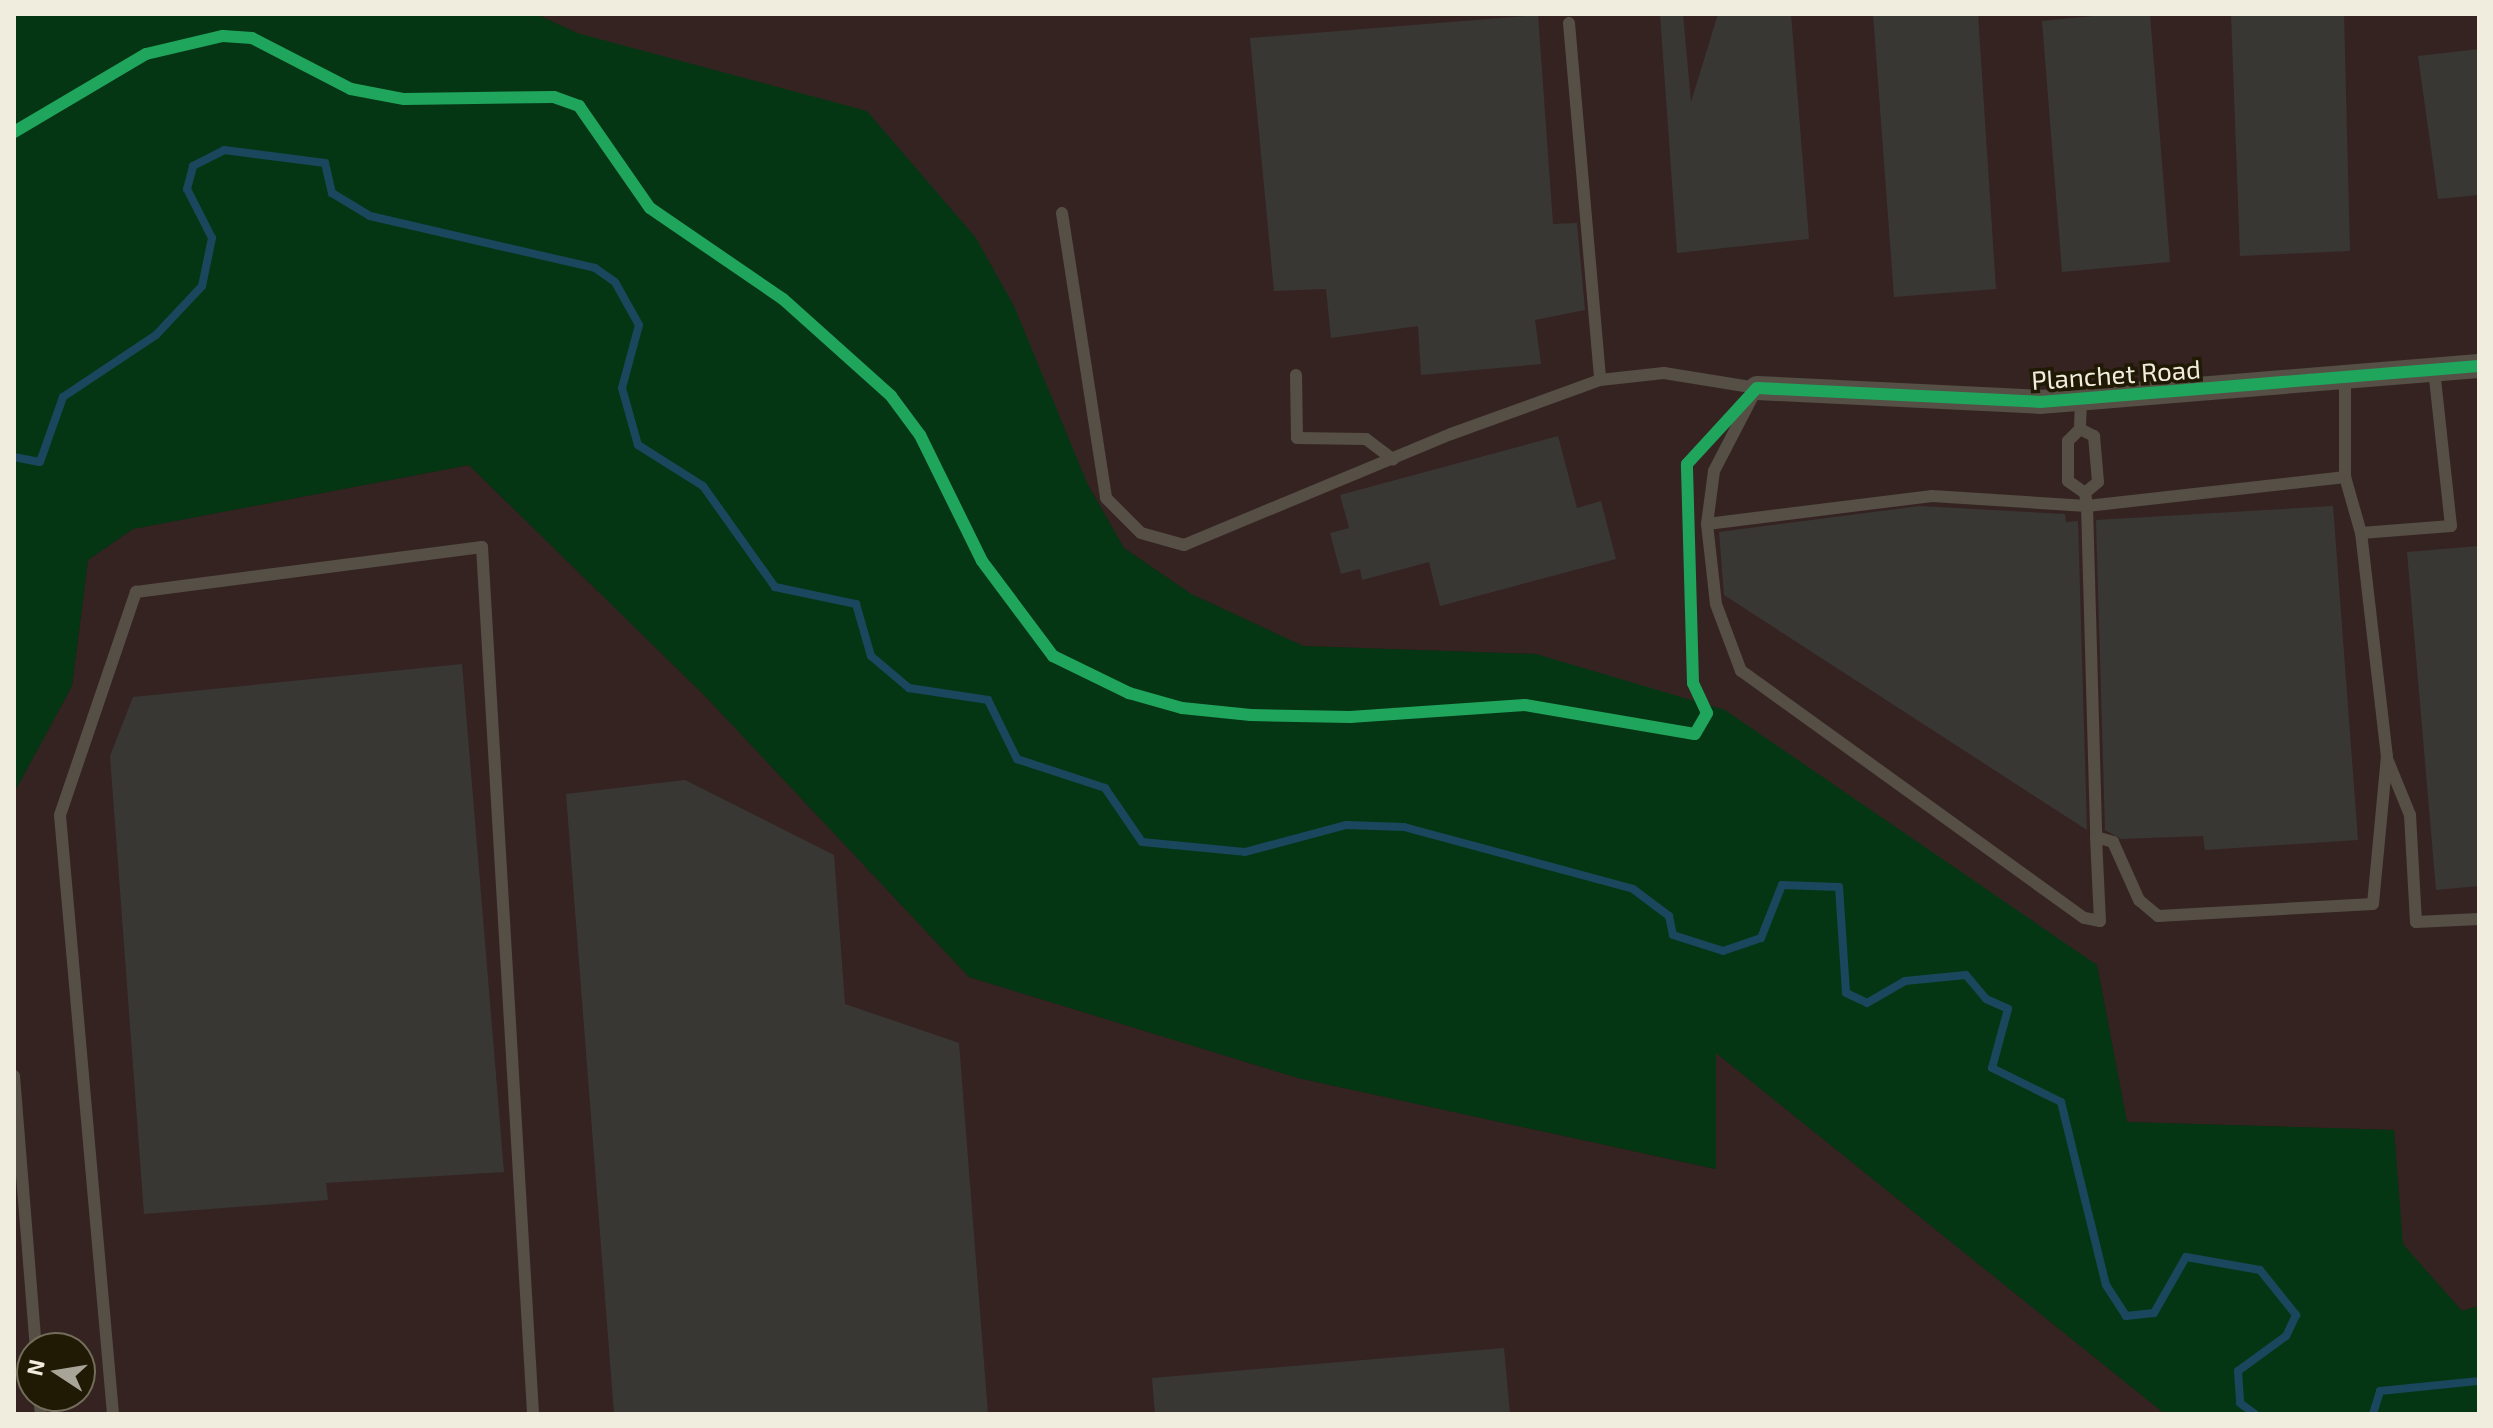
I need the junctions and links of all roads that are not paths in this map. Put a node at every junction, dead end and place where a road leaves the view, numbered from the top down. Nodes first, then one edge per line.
1 (1569, 23) dead end
2 (1062, 213) dead end
3 (2479, 366) edge
4 (2434, 369) junction
5 (1296, 375) dead end
6 (2345, 377) junction
7 (1600, 380) junction
8 (1757, 388) junction
9 (2081, 399) junction
10 (2080, 429) junction
11 (1393, 459) junction
12 (2345, 477) junction
13 (2086, 499) junction
14 (1707, 524) junction
15 (2361, 533) junction
16 (2387, 757) junction
17 (2096, 837) junction
18 (2479, 919) edge
19 (14, 1076) edge
20 (16, 1126) edge
21 (35, 1332) edge
22 (113, 1414) edge
23 (533, 1414) edge

1 - 7 lane
2 - 11 lane
3 - 4 street, Planchet Road
4 - 6 street, Planchet Road
4 - 15 lane
5 - 11 lane
6 - 9 street, Planchet Road
6 - 12 lane
7 - 8 lane
7 - 11 lane
8 - 9 street, Planchet Road
8 - 14 lane
9 - 10 lane
10 - 13 lane
10 - 13 lane
12 - 13 lane
12 - 15 lane
13 - 14 lane
13 - 17 lane
14 - 17 lane
15 - 16 lane
16 - 17 lane
16 - 18 lane
19 - 20 lane
20 - 21 lane
22 - 23 lane

